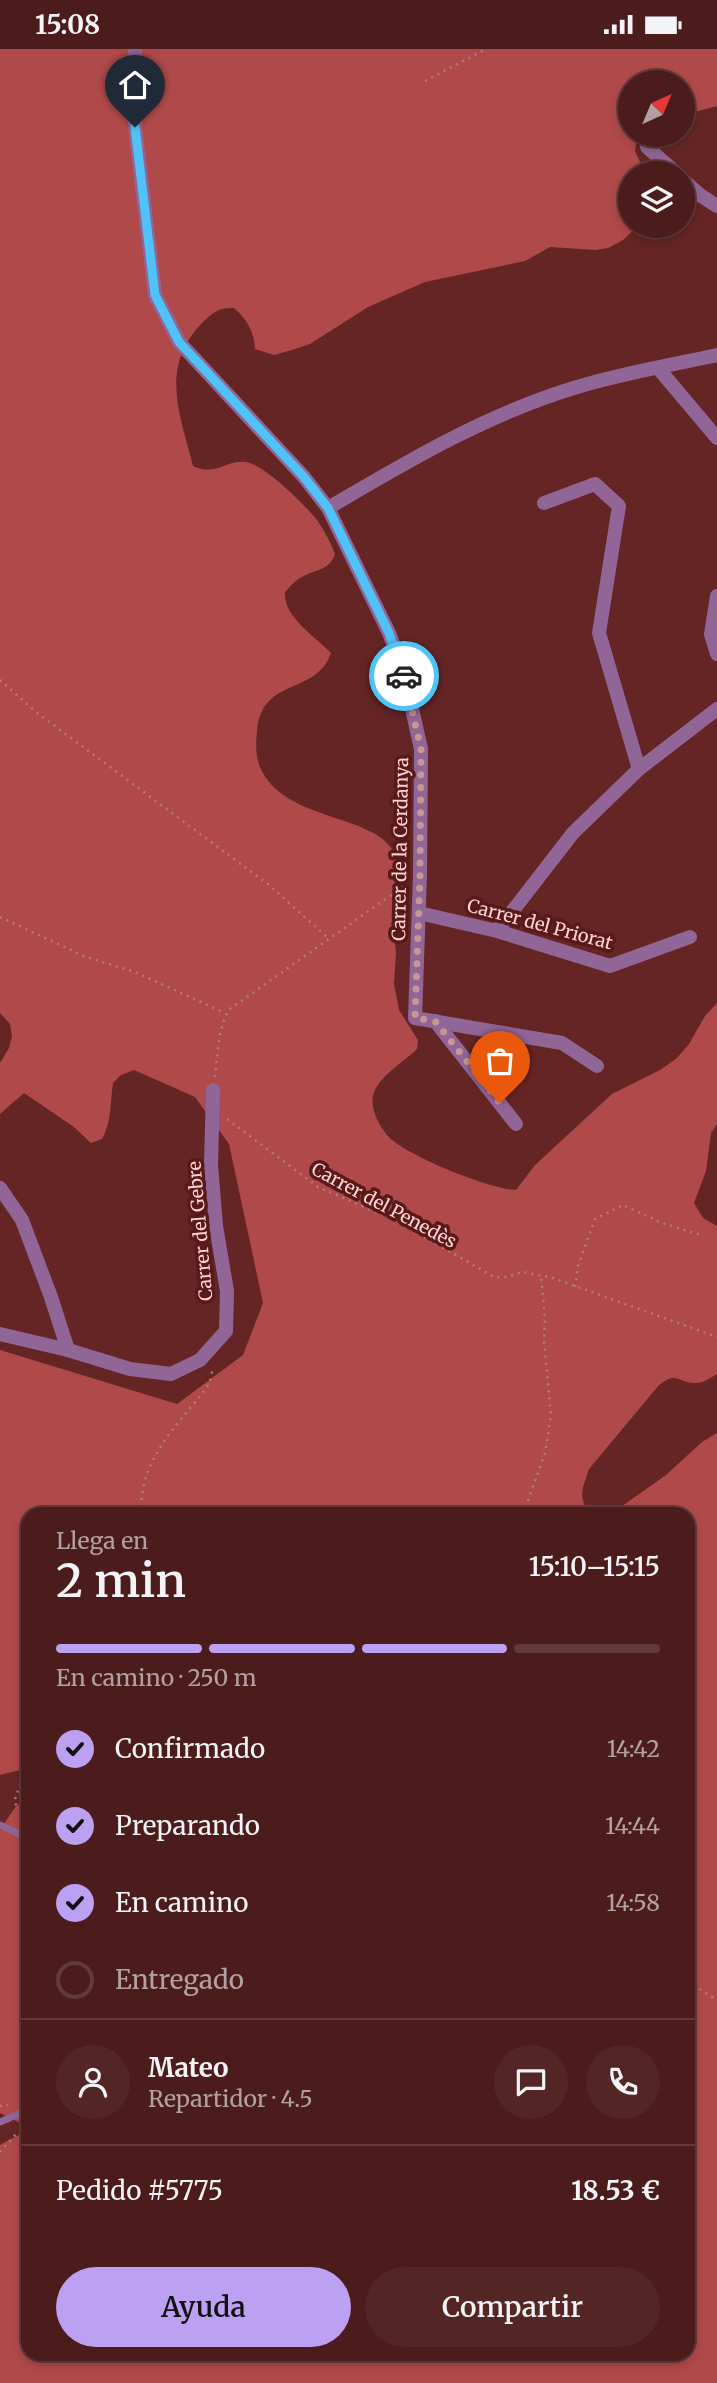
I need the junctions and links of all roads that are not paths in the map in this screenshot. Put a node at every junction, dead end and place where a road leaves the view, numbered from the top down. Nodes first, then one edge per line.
1 (135, 49) edge
2 (648, 147) edge
3 (663, 161) edge
4 (695, 189) edge
5 (717, 206) edge
6 (717, 355) edge
7 (658, 368) junction
8 (717, 438) edge
9 (544, 503) dead end
10 (328, 508) junction
11 (717, 596) edge
12 (717, 654) edge
13 (717, 709) edge
14 (639, 769) junction
15 (419, 913) junction
16 (496, 931) junction
17 (690, 937) dead end
18 (435, 1021) junction
19 (597, 1066) dead end
20 (213, 1090) road end
21 (516, 1124) dead end
22 (0, 1188) edge
23 (0, 1334) edge
24 (68, 1350) junction
25 (0, 1825) edge
26 (21, 1835) edge
27 (21, 2113) edge
28 (0, 2122) edge

1 - 10 street, Carrer de la Cerdanya
2 - 3 street
4 - 5 street
6 - 7 street
7 - 8 street
7 - 10 street
9 - 14 street
10 - 15 street, Carrer de la Cerdanya
11 - 12 street
13 - 14 street
14 - 16 street
15 - 16 street, Carrer del Priorat
15 - 18 street, Carrer de la Cerdanya
16 - 17 street, Carrer del Priorat
18 - 19 street
18 - 21 street
20 - 24 street, Carrer del Gebre
22 - 24 street
23 - 24 street, Carrer del Gebre
25 - 26 lane
27 - 28 lane

